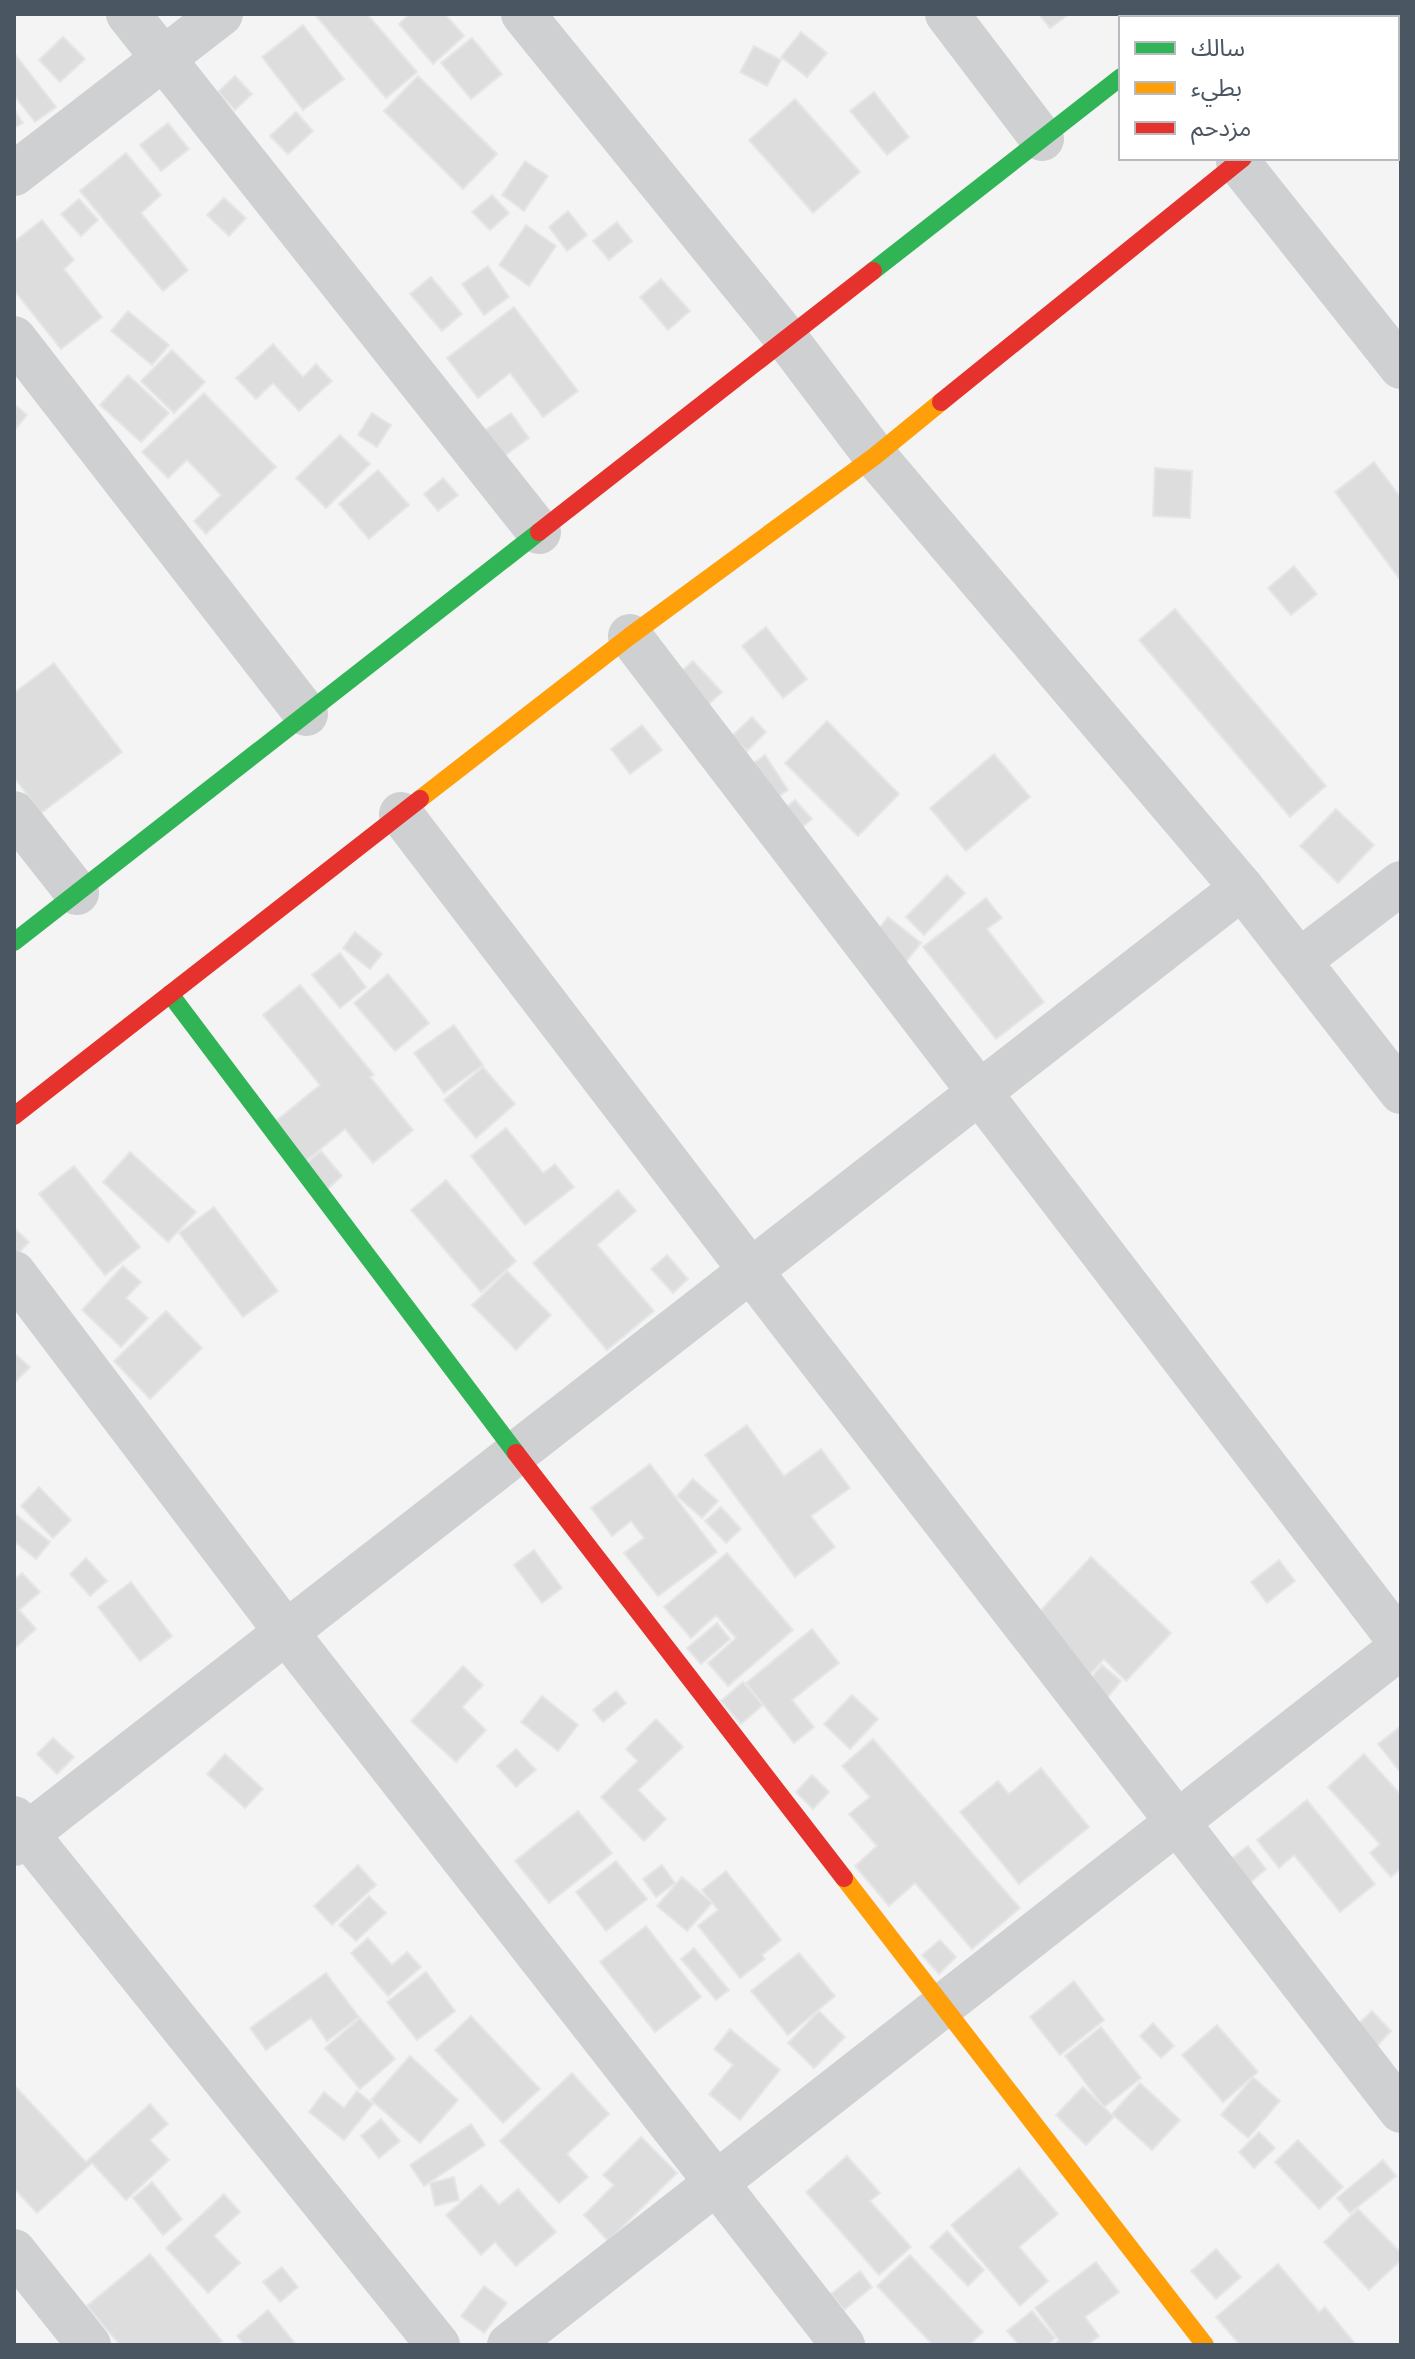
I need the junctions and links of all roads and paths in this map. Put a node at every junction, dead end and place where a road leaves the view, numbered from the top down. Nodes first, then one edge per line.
1 (128, 14) edge
2 (221, 14) edge
3 (523, 14) edge
4 (947, 14) edge
5 (164, 58) junction
6 (1119, 79) edge
7 (1042, 139) junction
8 (1240, 160) edge
9 (14, 174) edge
10 (14, 338) edge
11 (786, 338) junction
12 (1401, 367) edge
13 (875, 456) junction
14 (539, 532) junction
15 (630, 636) junction
16 (306, 714) junction
17 (14, 813) edge
18 (401, 814) junction
19 (1401, 883) edge
20 (1242, 888) junction
21 (77, 893) junction
22 (14, 942) edge
23 (1299, 961) junction
24 (170, 994) junction
25 (979, 1092) junction
26 (1401, 1092) edge
27 (14, 1116) edge
28 (750, 1270) junction
29 (14, 1273) edge
30 (516, 1453) junction
31 (286, 1632) junction
32 (1401, 1645) edge
33 (1177, 1822) junction
34 (18, 1832) edge
35 (943, 2006) junction
36 (1401, 2111) edge
37 (716, 2183) junction
38 (14, 2251) edge
39 (89, 2345) edge
40 (438, 2345) edge
41 (509, 2345) edge
42 (843, 2345) edge
43 (1205, 2345) edge

1 - 5 street
2 - 5 street
3 - 11 street
4 - 7 street
5 - 9 street
5 - 14 street
6 - 7 street
7 - 11 street
8 - 12 street
8 - 13 street
10 - 16 street
11 - 13 street
11 - 14 street
13 - 15 street
13 - 20 street
14 - 16 street
15 - 18 street
15 - 25 street
16 - 21 street
17 - 21 street
18 - 24 street
18 - 28 street
19 - 23 street
20 - 23 street
20 - 25 street
21 - 22 street
23 - 26 street
24 - 27 street
24 - 30 street
25 - 28 street
25 - 32 street
28 - 30 street
28 - 33 street
29 - 31 street
30 - 31 street
30 - 35 street
31 - 34 street
31 - 37 street
32 - 33 street
33 - 35 street
33 - 36 street
34 - 40 street
35 - 37 street
35 - 43 street
37 - 41 street
37 - 42 street
38 - 39 street

